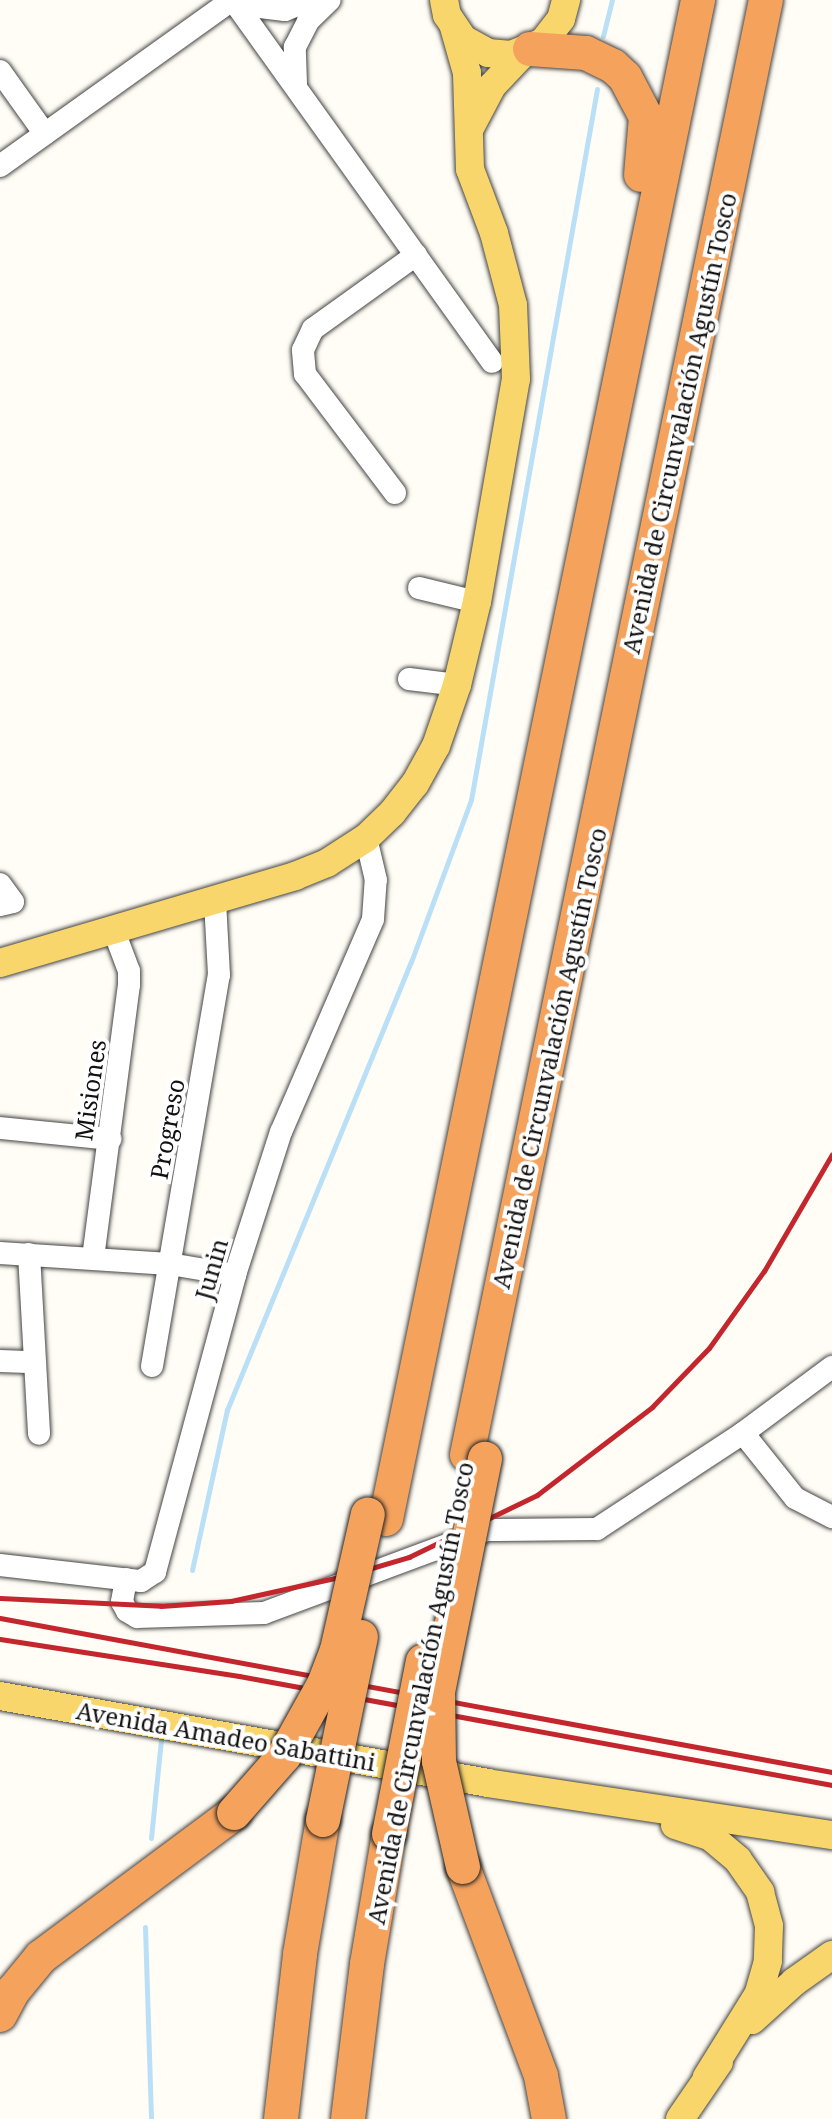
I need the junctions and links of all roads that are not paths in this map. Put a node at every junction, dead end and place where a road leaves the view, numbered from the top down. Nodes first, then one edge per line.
1 (310, 0) edge
2 (330, 0) edge
3 (566, 0) edge
4 (698, 0) edge
5 (766, 0) edge
6 (234, 1) edge
7 (443, 11) edge
8 (527, 51) junction
9 (0, 71) edge
10 (296, 85) junction
11 (469, 131) junction
12 (45, 134) junction
13 (0, 166) edge
14 (416, 255) junction
15 (492, 362) dead end
16 (395, 493) dead end
17 (419, 588) dead end
18 (477, 602) junction
19 (409, 679) dead end
20 (457, 685) junction
21 (531, 817) junction
22 (366, 838) junction
23 (0, 884) edge
24 (215, 900) junction
25 (0, 905) edge
26 (114, 931) junction
27 (0, 963) edge
28 (0, 1128) edge
29 (110, 1139) junction
30 (0, 1253) edge
31 (29, 1254) junction
32 (93, 1258) junction
33 (170, 1264) junction
34 (235, 1275) junction
35 (0, 1361) edge
36 (34, 1362) junction
37 (152, 1366) dead end
38 (832, 1367) edge
39 (743, 1433) junction
40 (39, 1434) dead end
41 (476, 1457) junction
42 (377, 1516) junction
43 (832, 1517) edge
44 (0, 1565) edge
45 (126, 1579) junction
46 (0, 1696) edge
47 (0, 1709) edge
48 (267, 1745) junction
49 (313, 1753) junction
50 (832, 1835) edge
51 (832, 1955) edge
52 (0, 2015) edge
53 (707, 2077) junction
54 (281, 2119) edge
55 (348, 2119) edge
56 (549, 2119) edge
57 (680, 2119) edge

1 - 6 street
2 - 10 street
3 - 8 main road
4 - 21 highway
5 - 41 highway, Avenida de Circunvalación Agustín Tosco
6 - 10 street
6 - 12 street
7 - 8 main road
7 - 11 main road
8 - 11 main road
8 - 21 highway
9 - 12 street
10 - 14 street
11 - 18 main road
12 - 13 street
14 - 15 street
14 - 16 street
17 - 18 street
18 - 20 main road
19 - 20 street
20 - 22 main road
21 - 42 highway
22 - 24 main road
22 - 34 street, Junin
23 - 25 street
24 - 26 main road
24 - 33 street, Progreso
26 - 27 main road
26 - 29 street, Misiones
28 - 29 street
29 - 32 street, Misiones
30 - 31 street
31 - 32 street
31 - 36 street
32 - 33 street
33 - 34 street
33 - 37 street, Progreso
34 - 45 street, Junin
35 - 36 street
36 - 40 street
38 - 39 street
39 - 43 street
39 - 45 street
41 - 55 highway, Avenida de Circunvalación Agustín Tosco, bridge
41 - 56 highway, bridge
42 - 52 highway, bridge
42 - 54 highway, bridge
44 - 45 street
46 - 48 main road, Avenida Amadeo Sabattini
47 - 48 main road
48 - 49 main road, Avenida Amadeo Sabattini
49 - 50 main road, Avenida Amadeo Sabattini
49 - 53 main road
51 - 53 main road
53 - 57 main road

